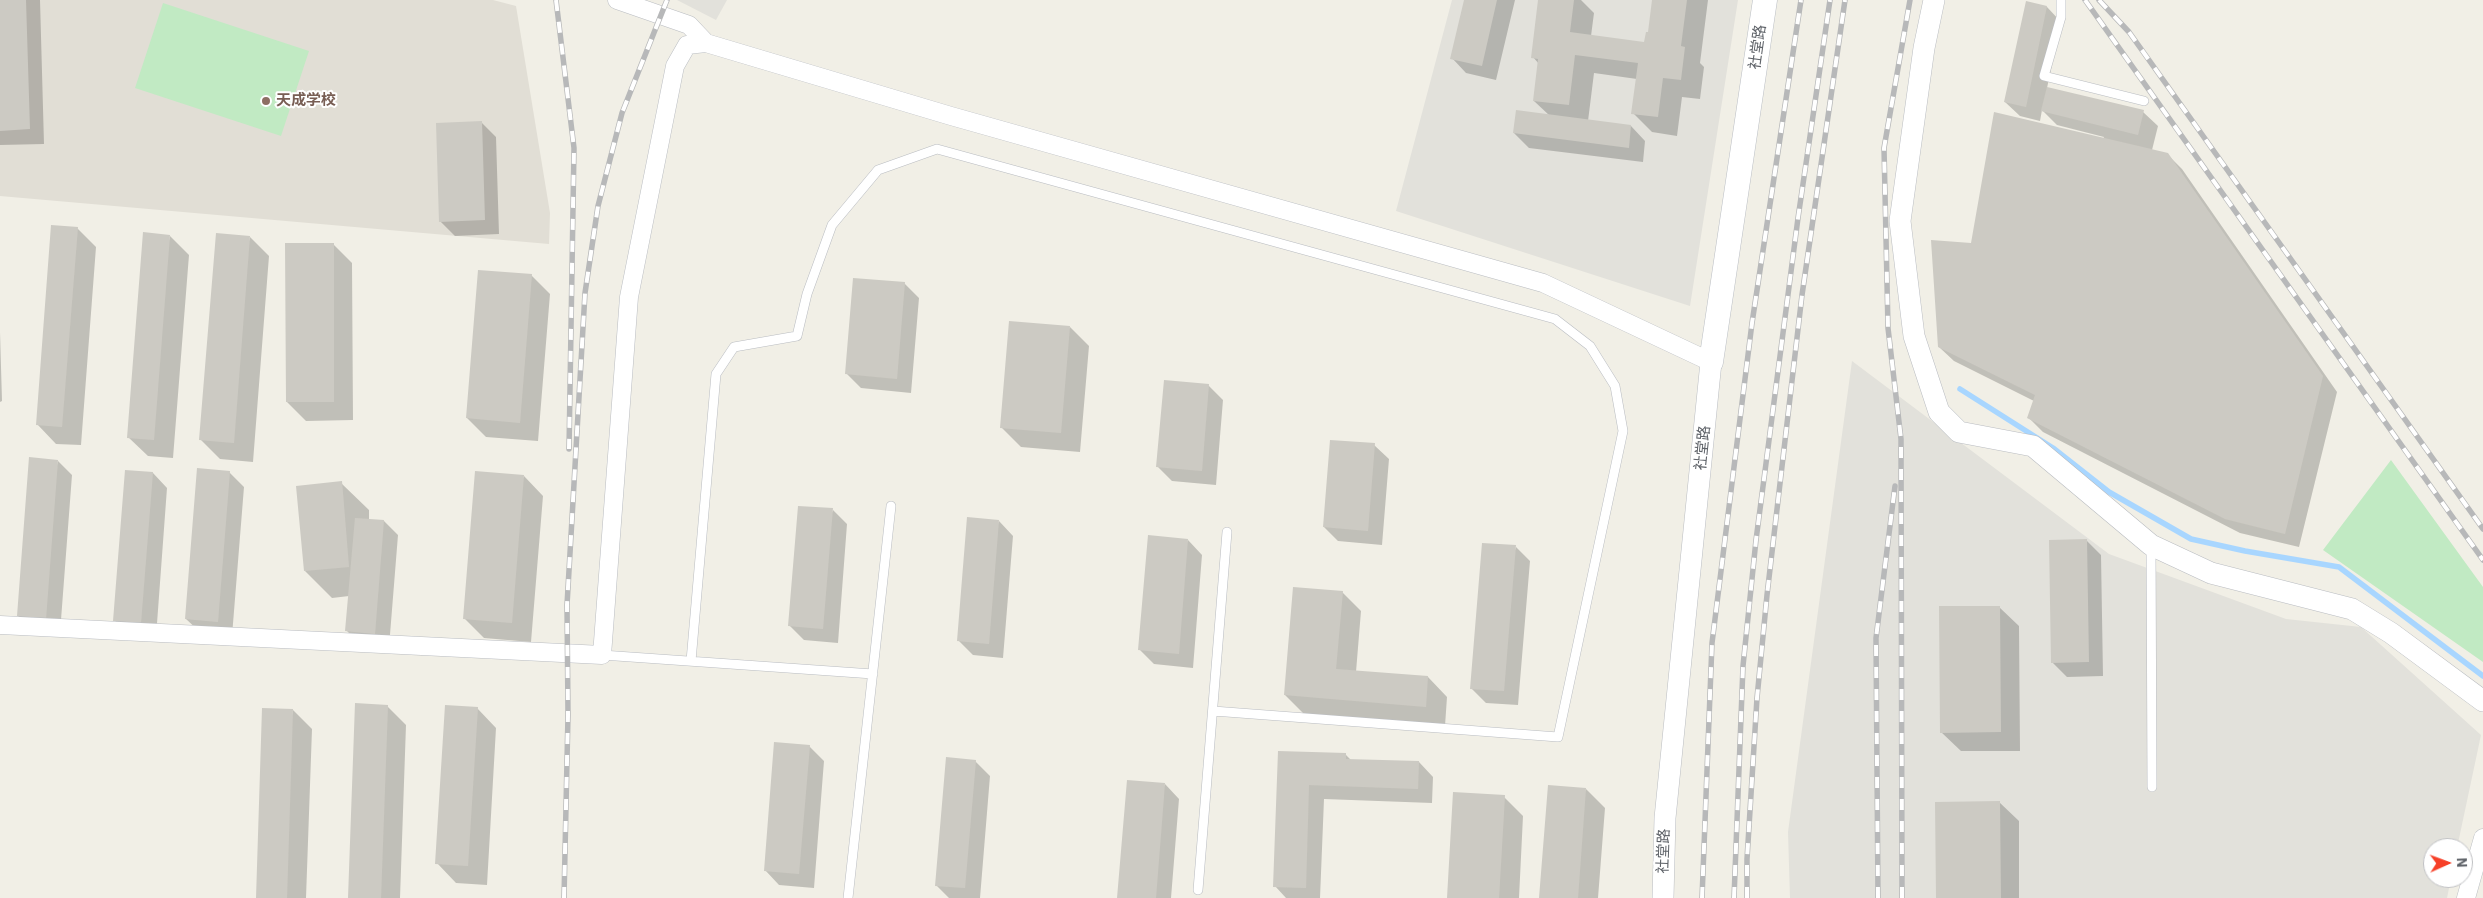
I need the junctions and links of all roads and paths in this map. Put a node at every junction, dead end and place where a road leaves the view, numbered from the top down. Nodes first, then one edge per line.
1 (617, 0) edge
2 (1765, 0) edge
3 (1934, 0) edge
4 (2061, 0) edge
5 (706, 43) junction
6 (2144, 102) dead end
7 (1711, 362) junction
8 (890, 506) dead end
9 (1227, 532) dead end
10 (2151, 545) junction
11 (0, 625) edge
12 (602, 655) junction
13 (691, 661) junction
14 (873, 674) junction
15 (2483, 701) edge
16 (1213, 711) junction
17 (2152, 787) dead end
18 (2483, 838) edge
19 (1198, 890) dead end
20 (848, 898) edge
21 (1663, 898) edge
22 (2466, 898) edge

1 - 5 street
2 - 7 main road, 社堂路
3 - 10 street
4 - 6 lane
5 - 7 street
5 - 12 street
7 - 21 street, 社堂路
8 - 14 lane
9 - 16 lane
10 - 15 street
10 - 17 lane
11 - 12 street
12 - 13 lane
13 - 14 lane
13 - 16 lane
14 - 20 lane
16 - 19 lane
18 - 22 street

